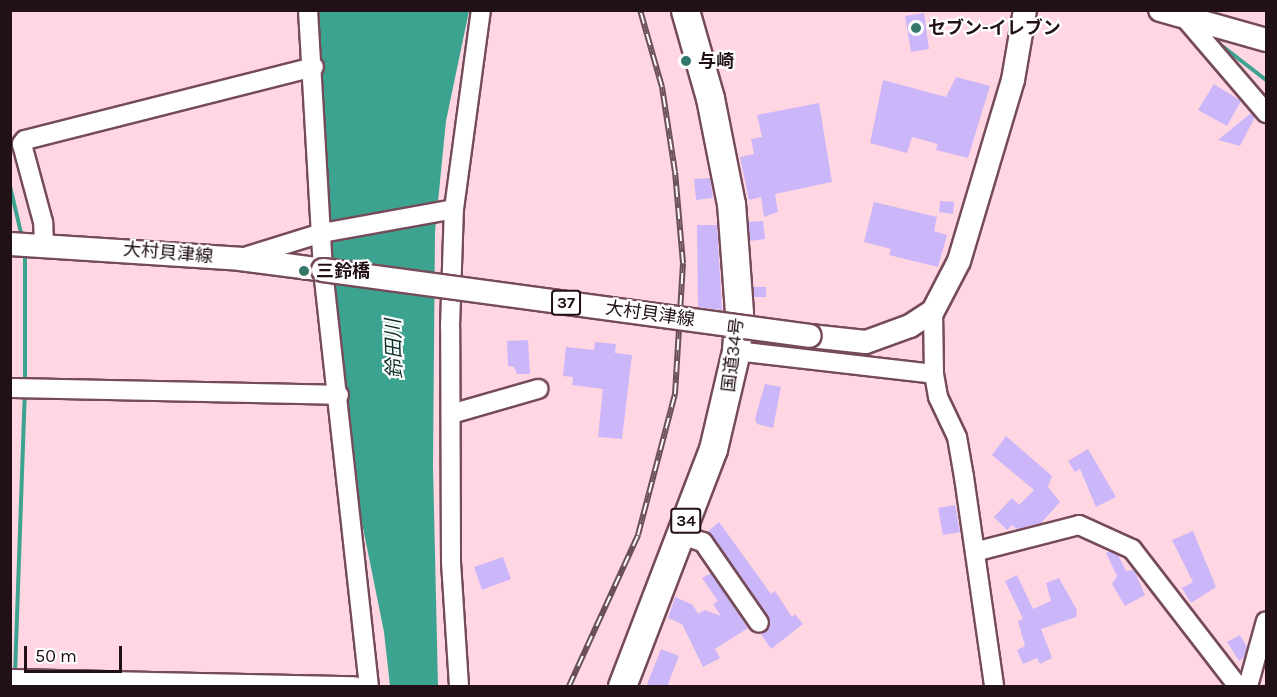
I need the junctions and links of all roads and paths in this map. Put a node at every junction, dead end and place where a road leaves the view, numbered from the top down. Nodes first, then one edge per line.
1 (308, 10) edge
2 (481, 10) edge
3 (685, 10) edge
4 (1025, 10) edge
5 (1160, 10) edge
6 (1183, 16) junction
7 (1266, 40) edge
8 (314, 67) junction
9 (1266, 113) edge
10 (448, 211) junction
11 (326, 232) junction
12 (25, 244) edge
13 (240, 259) junction
14 (323, 270) junction
15 (933, 311) junction
16 (735, 351) junction
17 (934, 374) junction
18 (11, 388) edge
19 (538, 389) dead end
20 (339, 395) junction
21 (451, 414) junction
22 (681, 535) junction
23 (978, 551) junction
24 (1266, 621) edge
25 (759, 623) dead end
26 (1220, 669) junction
27 (15, 679) edge
28 (355, 687) edge
29 (369, 687) edge
30 (459, 687) edge
31 (622, 687) edge
32 (994, 687) edge
33 (1227, 687) edge
34 (1238, 687) edge
35 (1248, 687) edge

1 - 8 street
2 - 10 street
3 - 16 highway, 国道34号 / 34
4 - 15 main road
5 - 6 main road
6 - 7 main road
6 - 9 street
8 - 11 street
8 - 12 street
10 - 11 street
10 - 21 street
11 - 13 street
11 - 14 street
12 - 13 main road, 大村貝津線 / 37
13 - 14 main road, 大村貝津線 / 37
14 - 15 main road, 大村貝津線 / 37, bridge
14 - 20 street
15 - 17 street
16 - 17 street
16 - 22 highway, 国道34号 / 34
17 - 23 street
18 - 20 street
19 - 21 street
20 - 29 street
21 - 30 street
22 - 25 street
22 - 31 highway, 国道34号 / 34
23 - 26 street
23 - 32 street
24 - 35 street
26 - 33 street
26 - 34 street
27 - 28 street

